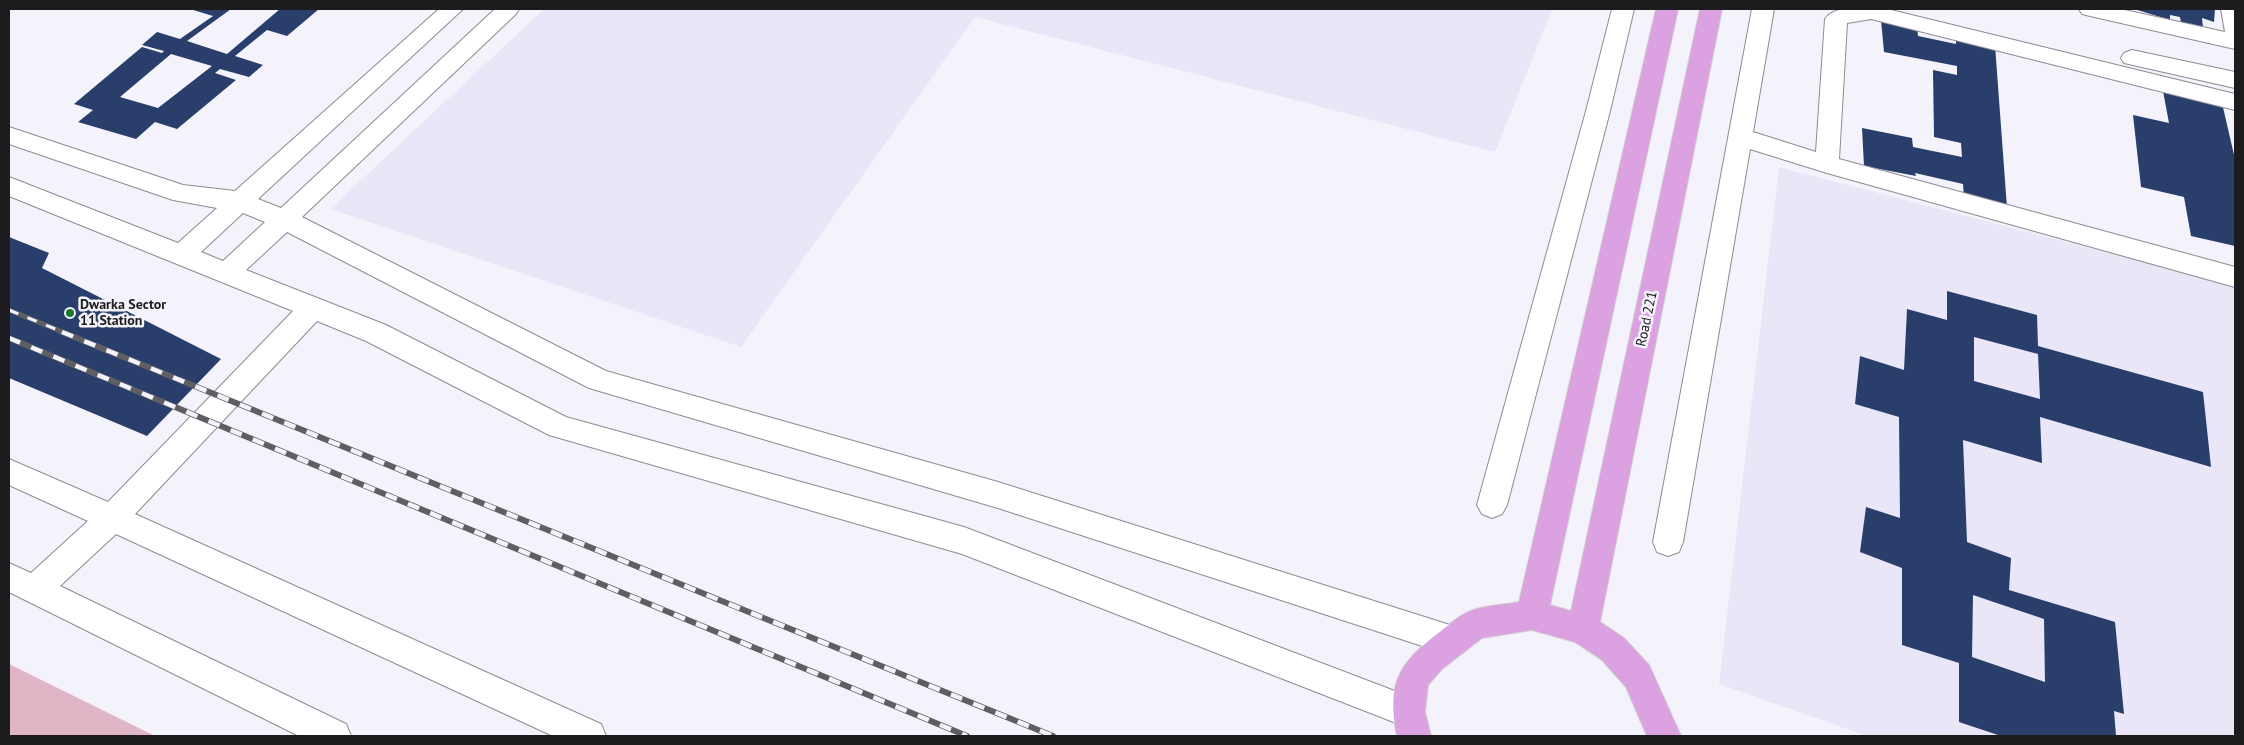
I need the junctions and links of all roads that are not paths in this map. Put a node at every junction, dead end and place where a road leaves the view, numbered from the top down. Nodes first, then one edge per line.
1 (452, 9) edge
2 (508, 9) edge
3 (1623, 9) edge
4 (1667, 9) edge
5 (1711, 9) edge
6 (1763, 9) edge
7 (1900, 9) edge
8 (2090, 9) edge
9 (2232, 9) edge
10 (2235, 31) edge
11 (2235, 42) edge
12 (2235, 80) edge
13 (2235, 102) edge
14 (9, 135) edge
15 (1740, 137) junction
16 (1827, 164) junction
17 (9, 186) edge
18 (238, 201) junction
19 (284, 219) junction
20 (182, 254) junction
21 (226, 274) junction
22 (2235, 277) edge
23 (313, 308) junction
24 (9, 471) edge
25 (1492, 505) dead end
26 (112, 518) junction
27 (1668, 542) dead end
28 (22, 583) edge
29 (1532, 615) junction
30 (1583, 629) junction
31 (1453, 641) junction
32 (1412, 724) edge
33 (334, 736) edge
34 (589, 736) edge
35 (1664, 736) edge

1 - 18 street
2 - 19 street
3 - 25 street
4 - 29 main road
5 - 30 main road, Road 221
6 - 15 street
7 - 12 street
8 - 11 street
9 - 10 street
13 - 16 street
14 - 18 street
15 - 16 street
15 - 27 street
16 - 22 street
17 - 20 street
18 - 19 street
18 - 20 street
19 - 21 street
19 - 31 street
20 - 21 street
21 - 23 street
23 - 26 street
23 - 32 street
24 - 26 street
26 - 28 street
26 - 34 street
28 - 33 street
29 - 30 main road
29 - 31 main road
30 - 35 main road
31 - 32 main road

